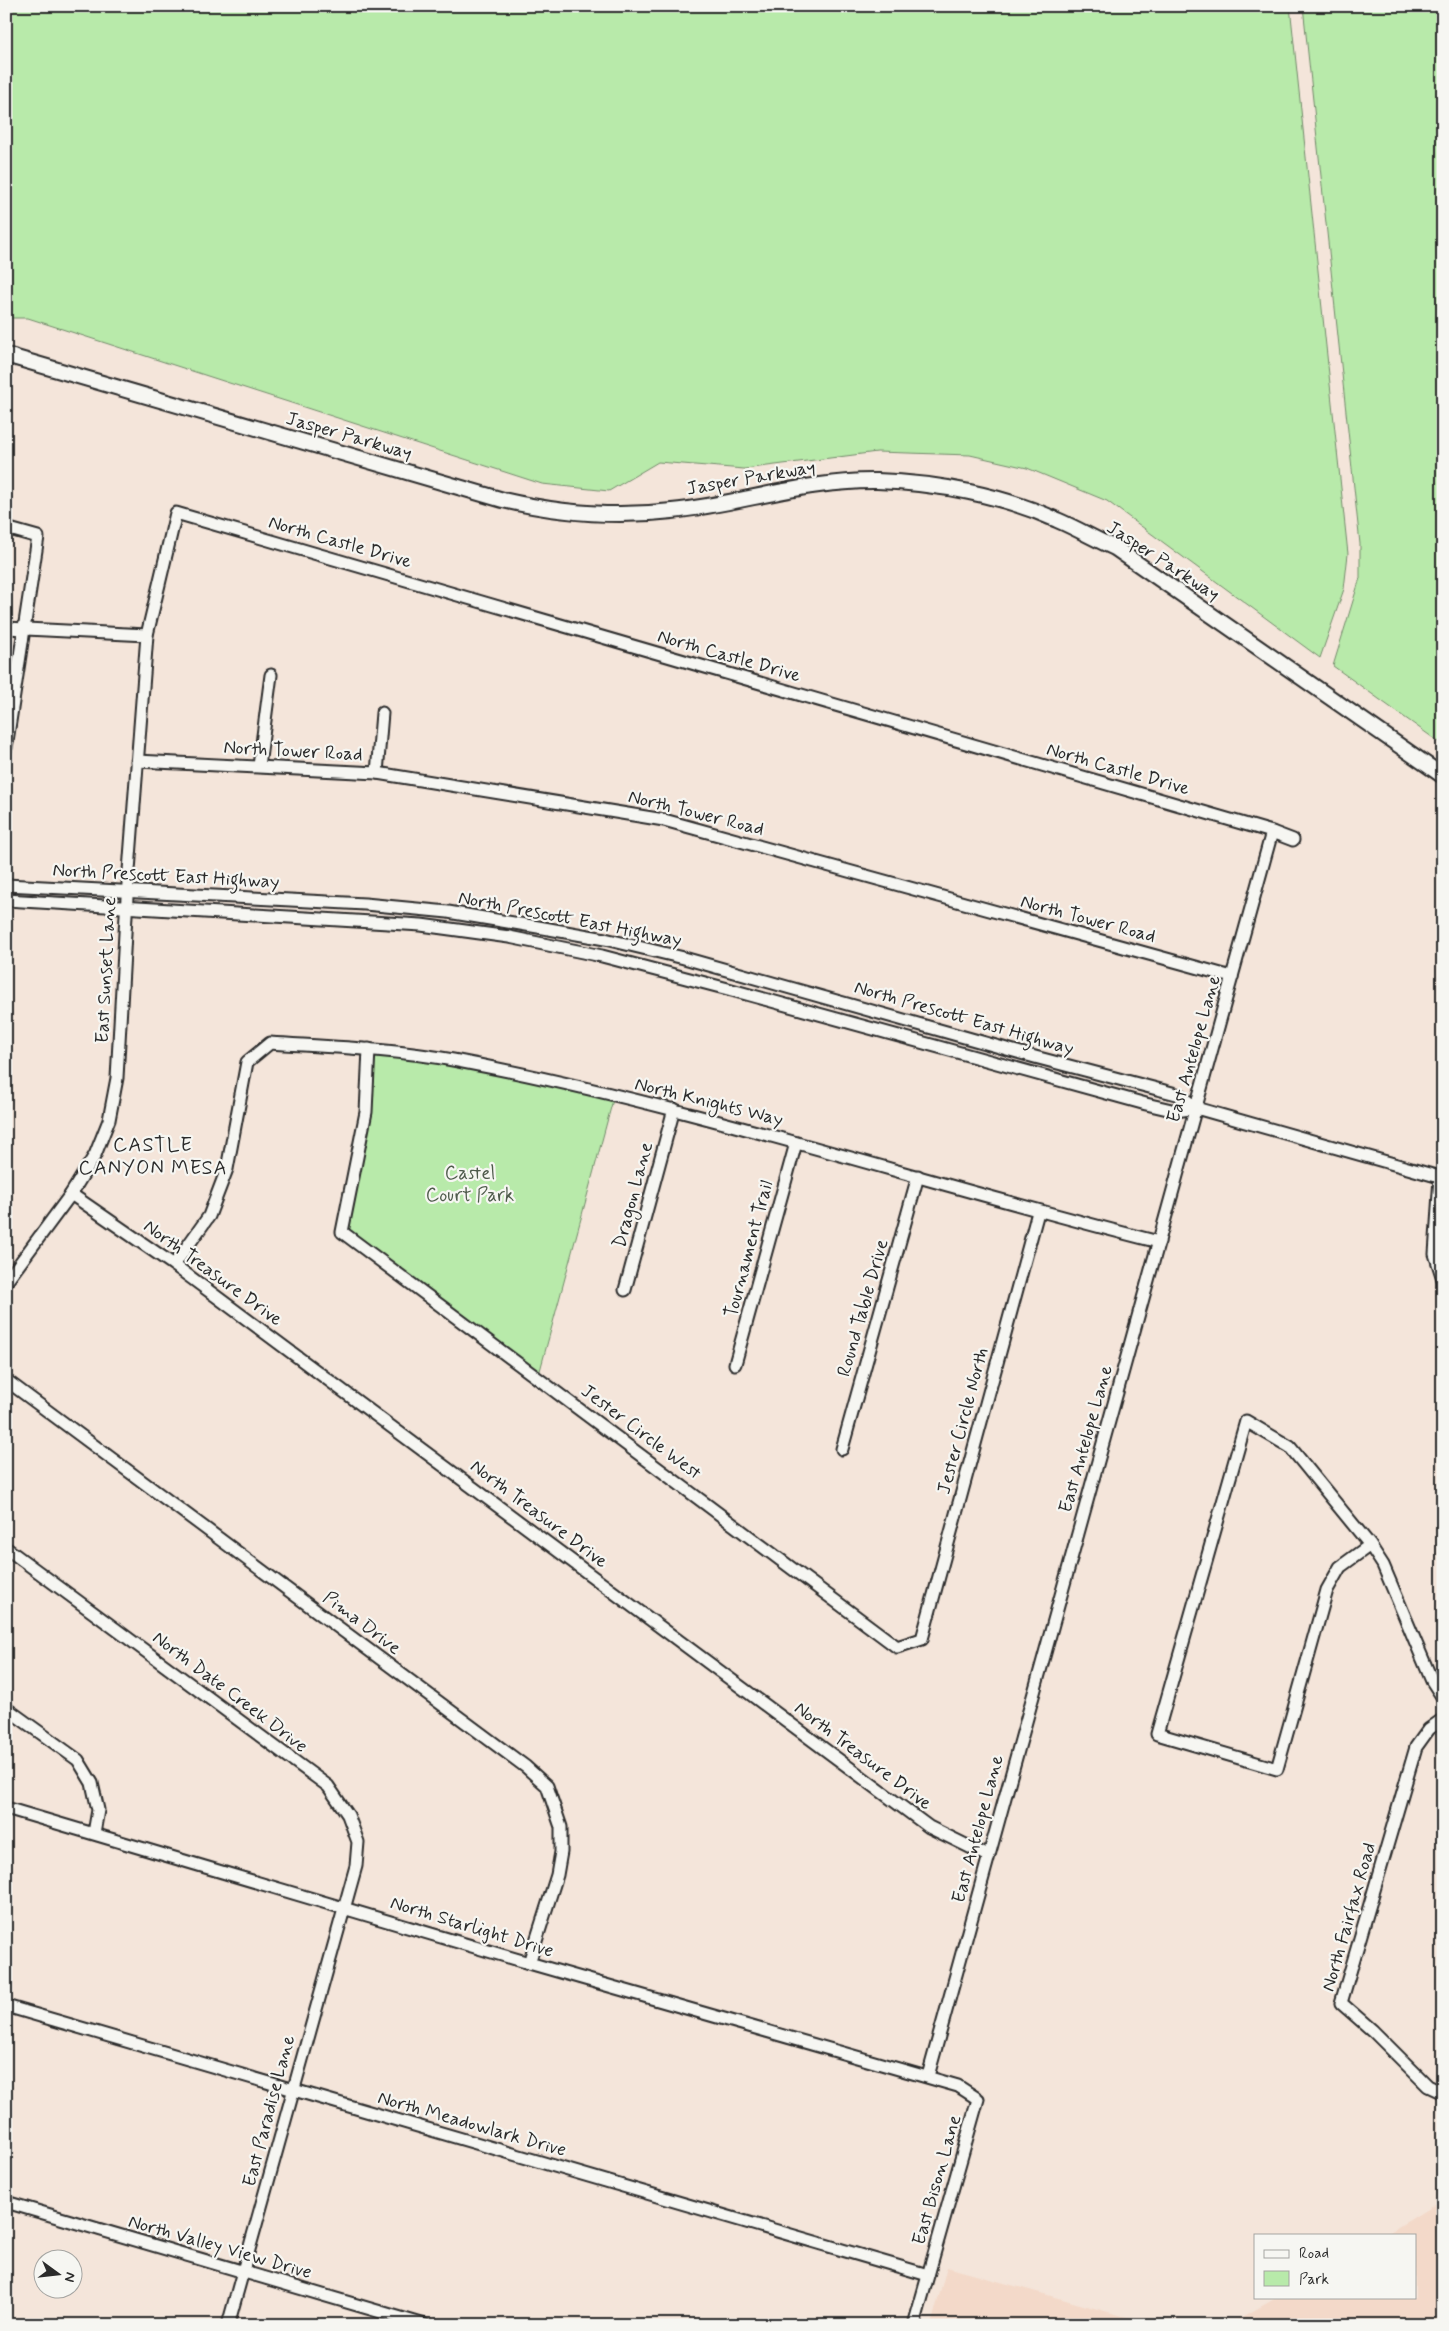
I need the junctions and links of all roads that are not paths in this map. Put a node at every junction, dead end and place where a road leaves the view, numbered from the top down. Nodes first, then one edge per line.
1 (6, 355) edge
2 (176, 513) joint
3 (6, 528) edge
4 (6, 628) edge
5 (23, 629) junction
6 (147, 635) junction
7 (271, 675) dead end
8 (382, 713) dead end
9 (6, 748) edge
10 (138, 761) junction
11 (259, 766) junction
12 (377, 773) junction
13 (1443, 776) edge
14 (1272, 832) junction
15 (1293, 840) dead end
16 (6, 886) edge
17 (127, 898) junction
18 (6, 900) edge
19 (520, 924) junction
20 (518, 939) junction
21 (1232, 977) junction
22 (837, 1001) junction
23 (832, 1017) junction
24 (369, 1049) junction
25 (1196, 1108) junction
26 (674, 1109) junction
27 (796, 1143) junction
28 (918, 1176) junction
29 (1441, 1178) edge
30 (71, 1194) junction
31 (1038, 1212) junction
32 (1159, 1242) junction
33 (174, 1265) junction
34 (1443, 1279) edge
35 (6, 1282) edge
36 (625, 1290) dead end
37 (735, 1364) dead end
38 (6, 1380) edge
39 (842, 1449) dead end
40 (1370, 1545) junction
41 (6, 1548) edge
42 (922, 1639) joint
43 (1443, 1698) edge
44 (6, 1708) edge
45 (1443, 1719) edge
46 (6, 1808) edge
47 (94, 1833) junction
48 (988, 1856) junction
49 (345, 1906) junction
50 (529, 1963) junction
51 (6, 2006) edge
52 (928, 2076) junction
53 (293, 2090) junction
54 (1443, 2093) edge
55 (6, 2202) edge
56 (244, 2272) junction
57 (928, 2275) junction
58 (228, 2325) edge
59 (425, 2325) edge
60 (914, 2325) edge

1 - 13 main road, Jasper Parkway
2 - 6 street, East Sunset Lane
2 - 14 street, North Castle Drive
3 - 5 street
4 - 5 street
5 - 6 street
5 - 9 street
6 - 10 street, East Sunset Lane
7 - 11 street
8 - 12 street
10 - 11 street, North Tower Road
10 - 17 street, East Sunset Lane
11 - 12 street, North Tower Road
12 - 21 street, North Tower Road
14 - 15 street
14 - 21 street, East Antelope Lane
16 - 17 street, North Prescott East Highway
17 - 18 street, North Prescott East Highway
17 - 19 street, North Prescott East Highway
17 - 20 street, North Prescott East Highway
17 - 30 street, East Sunset Lane
19 - 20 street
19 - 22 street, North Prescott East Highway
20 - 23 street, North Prescott East Highway
21 - 25 street, East Antelope Lane
22 - 23 street
22 - 25 street, North Prescott East Highway
23 - 25 street, North Prescott East Highway
24 - 26 street, North Knights Way
24 - 33 street, North Knights Way
24 - 42 street, Jester Circle West
25 - 29 street, North Prescott East Highway
25 - 32 street, East Antelope Lane
26 - 27 street, North Knights Way
26 - 36 street, Dragon Lane
27 - 28 street, North Knights Way
27 - 37 street, Tournament Trail
28 - 31 street, North Knights Way
28 - 39 street, Round Table Drive
29 - 34 street
30 - 33 street, North Treasure Drive
30 - 35 street, East Sunset Lane
31 - 32 street, North Knights Way
31 - 42 street, Jester Circle North
32 - 48 street, East Antelope Lane
33 - 48 street, North Treasure Drive
38 - 50 street, Pima Drive
40 - 40 street
40 - 43 street
41 - 49 street, North Date Creek Drive
44 - 47 street
45 - 54 street, North Fairfax Road
46 - 47 street, North Starlight Drive
47 - 49 street, North Starlight Drive
48 - 52 street, East Antelope Lane
49 - 50 street, North Starlight Drive
49 - 53 street, East Paradise Lane
50 - 52 street, North Starlight Drive
51 - 53 street, North Meadowlark Drive
52 - 57 street, East Bison Lane
53 - 56 street, East Paradise Lane
53 - 57 street, North Meadowlark Drive
55 - 56 street, North Valley View Drive
56 - 58 street, East Paradise Lane
56 - 59 street, North Valley View Drive
57 - 60 street, East Bison Lane

